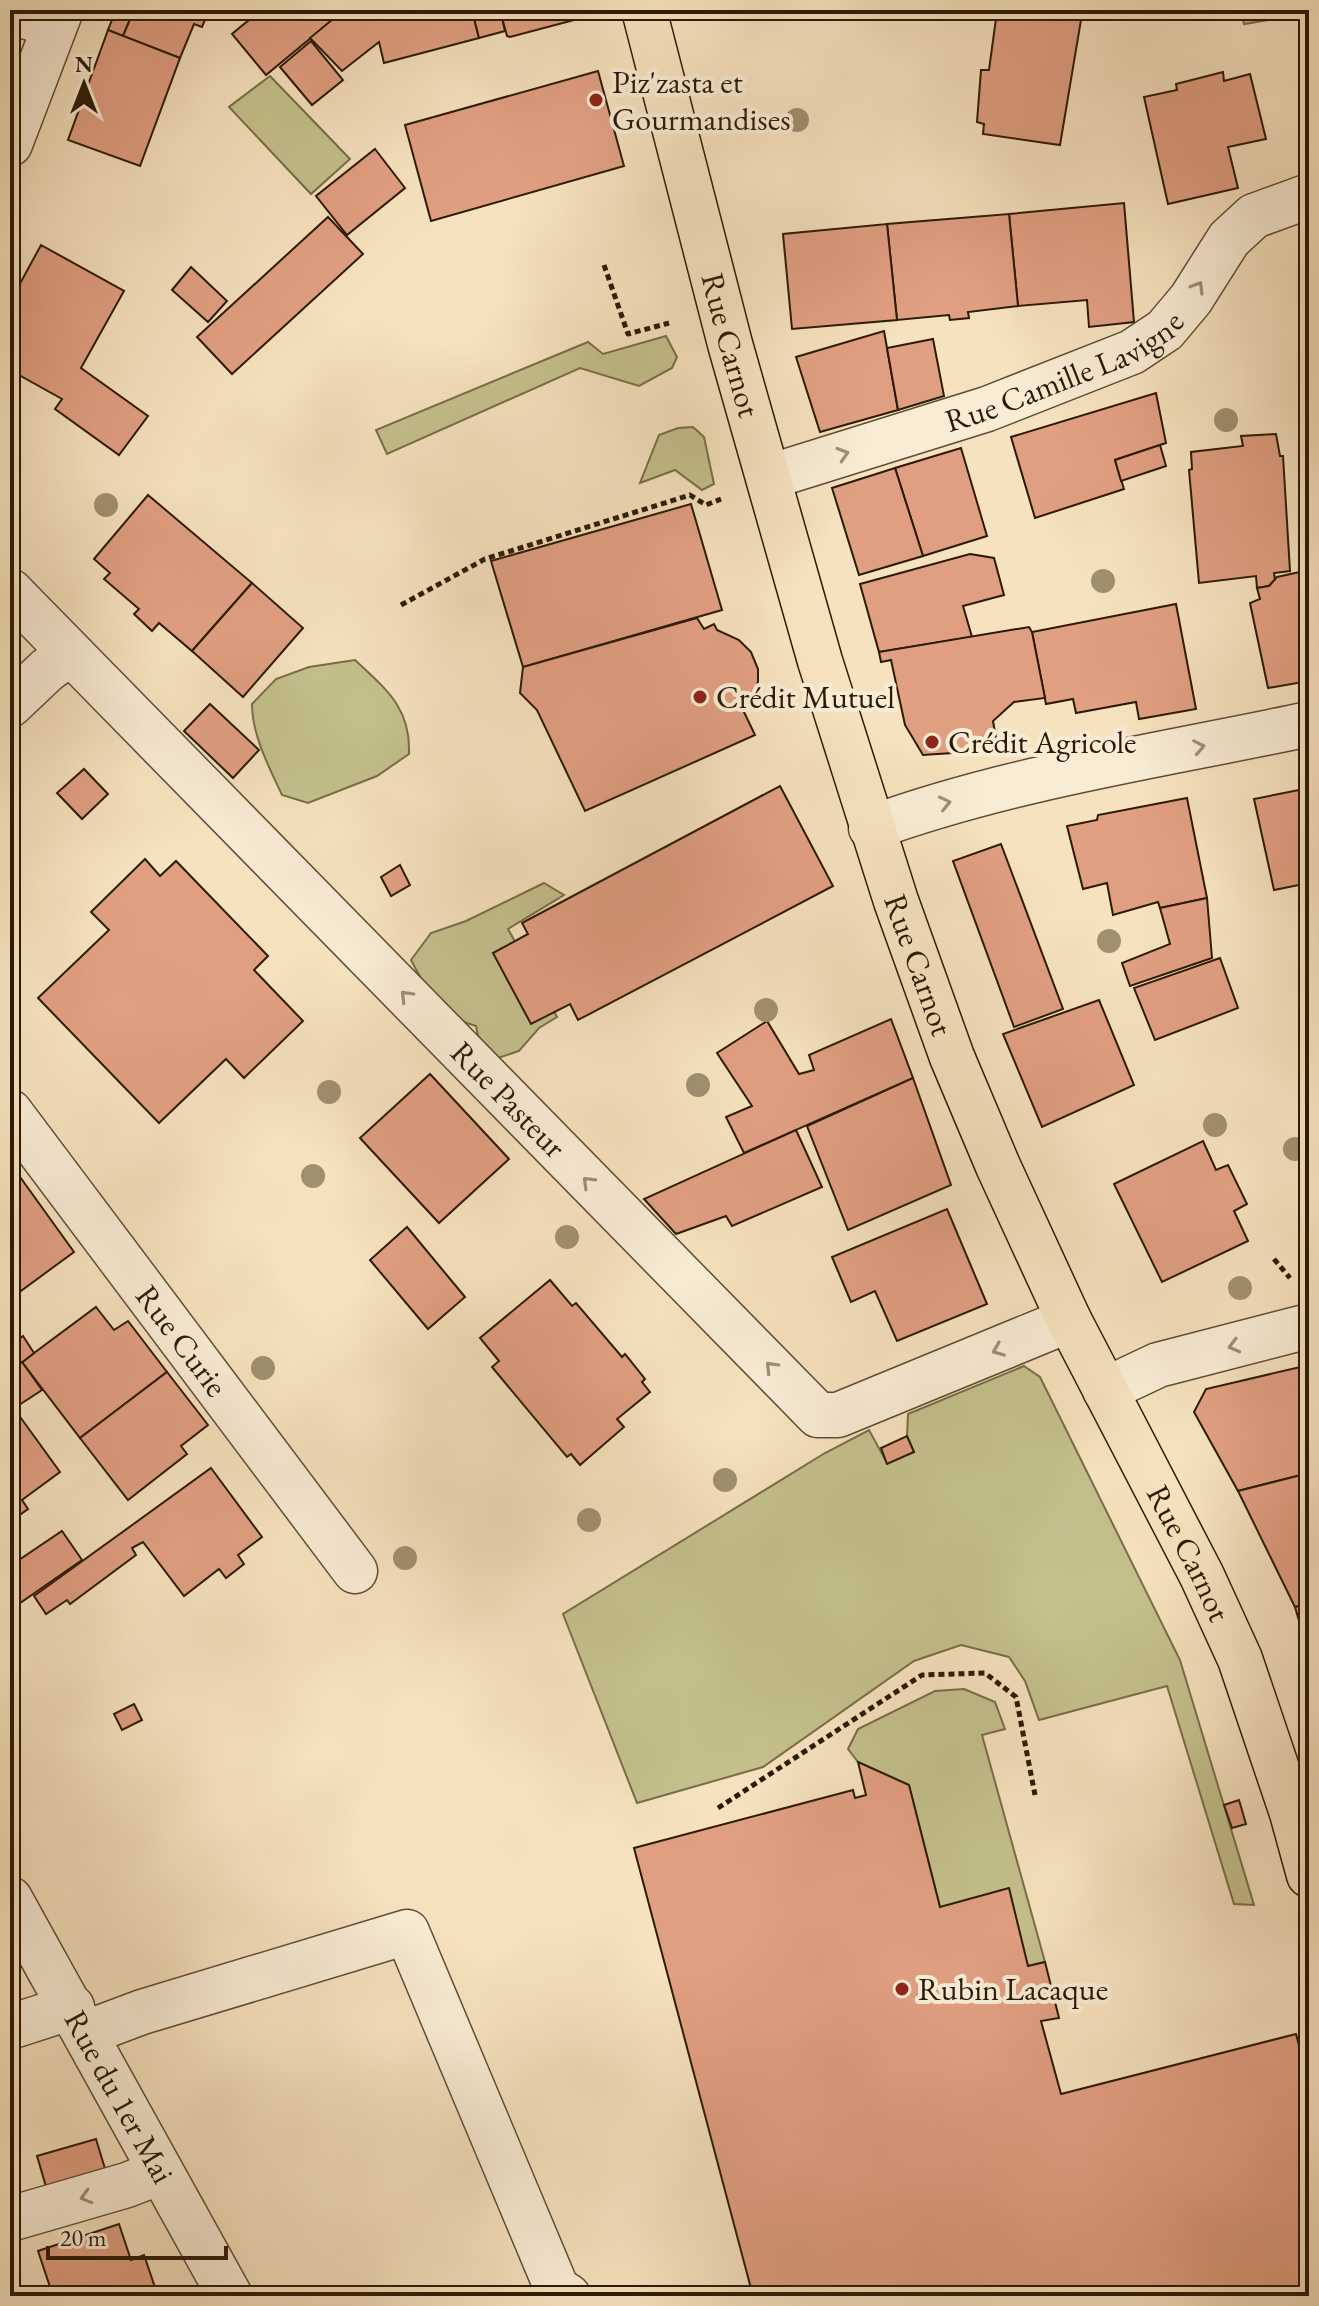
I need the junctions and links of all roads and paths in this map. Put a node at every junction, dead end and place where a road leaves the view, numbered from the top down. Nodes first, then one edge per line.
1 (644, 10) edge
2 (10, 12) edge
3 (58, 18) edge
4 (10, 144) edge
5 (1309, 196) edge
6 (604, 265) dead end
7 (682, 320) dead end
8 (769, 477) junction
9 (730, 496) dead end
10 (10, 591) edge
11 (401, 605) dead end
12 (70, 653) junction
13 (10, 705) edge
14 (1309, 724) edge
15 (871, 828) junction
16 (10, 1112) edge
17 (1069, 1320) junction
18 (1309, 1326) edge
19 (1105, 1390) junction
20 (355, 1571) dead end
21 (1035, 1795) dead end
22 (718, 1808) dead end
23 (1309, 1875) edge
24 (10, 1899) edge
25 (79, 2020) junction
26 (10, 2027) edge
27 (160, 2172) junction
28 (10, 2219) edge
29 (230, 2296) edge
30 (568, 2296) edge

1 - 8 main road, Rue Carnot
2 - 3 street
3 - 4 street
8 -> 5 street, Rue Camille Lavigne
6 - 7 path
8 - 15 main road, Rue Carnot
9 - 11 path
10 - 12 street, Rue Pasteur
12 - 13 street
17 -> 12 street, Rue Pasteur
15 -> 14 street
15 - 17 main road, Rue Carnot
16 - 20 street, Rue Curie
17 - 19 main road, Rue Carnot
18 -> 19 street
19 - 23 main road, Rue Carnot
21 - 22 path
24 - 25 street, Rue du 1er Mai
25 - 26 street
25 - 27 street, Rue du 1er Mai
25 - 30 street
27 -> 28 street
27 - 29 street, Rue du 1er Mai

